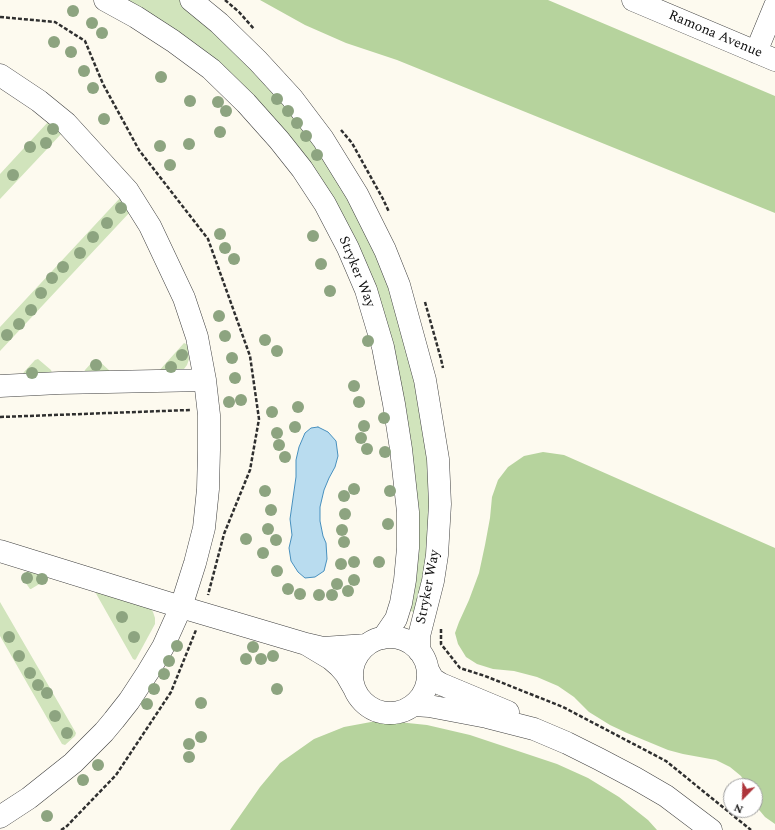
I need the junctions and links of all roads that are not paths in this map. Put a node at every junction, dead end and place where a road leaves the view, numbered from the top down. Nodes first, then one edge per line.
1 (105, 0) edge
2 (191, 0) edge
3 (633, 0) edge
4 (775, 6) edge
5 (766, 56) edge
6 (0, 75) edge
7 (205, 380) junction
8 (0, 386) edge
9 (0, 551) edge
10 (182, 607) junction
11 (375, 642) junction
12 (306, 644) junction
13 (423, 660) junction
14 (354, 688) junction
15 (414, 705) junction
16 (534, 729) junction
17 (0, 817) edge
18 (711, 830) edge

1 - 11 street, Stryker Way
2 - 13 street, Stryker Way
3 - 5 street, Ramona Avenue
4 - 5 street
6 - 7 street
7 - 8 street
7 - 10 street
9 - 10 street
10 - 12 street
10 - 17 street
11 - 12 street
11 - 13 street, Stryker Way
11 - 14 street, Stryker Way
12 - 14 street
13 - 15 street, Stryker Way
13 - 16 street, Stryker Way
14 - 15 street, Stryker Way
15 - 16 street, Stryker Way
16 - 18 street, Stryker Way

